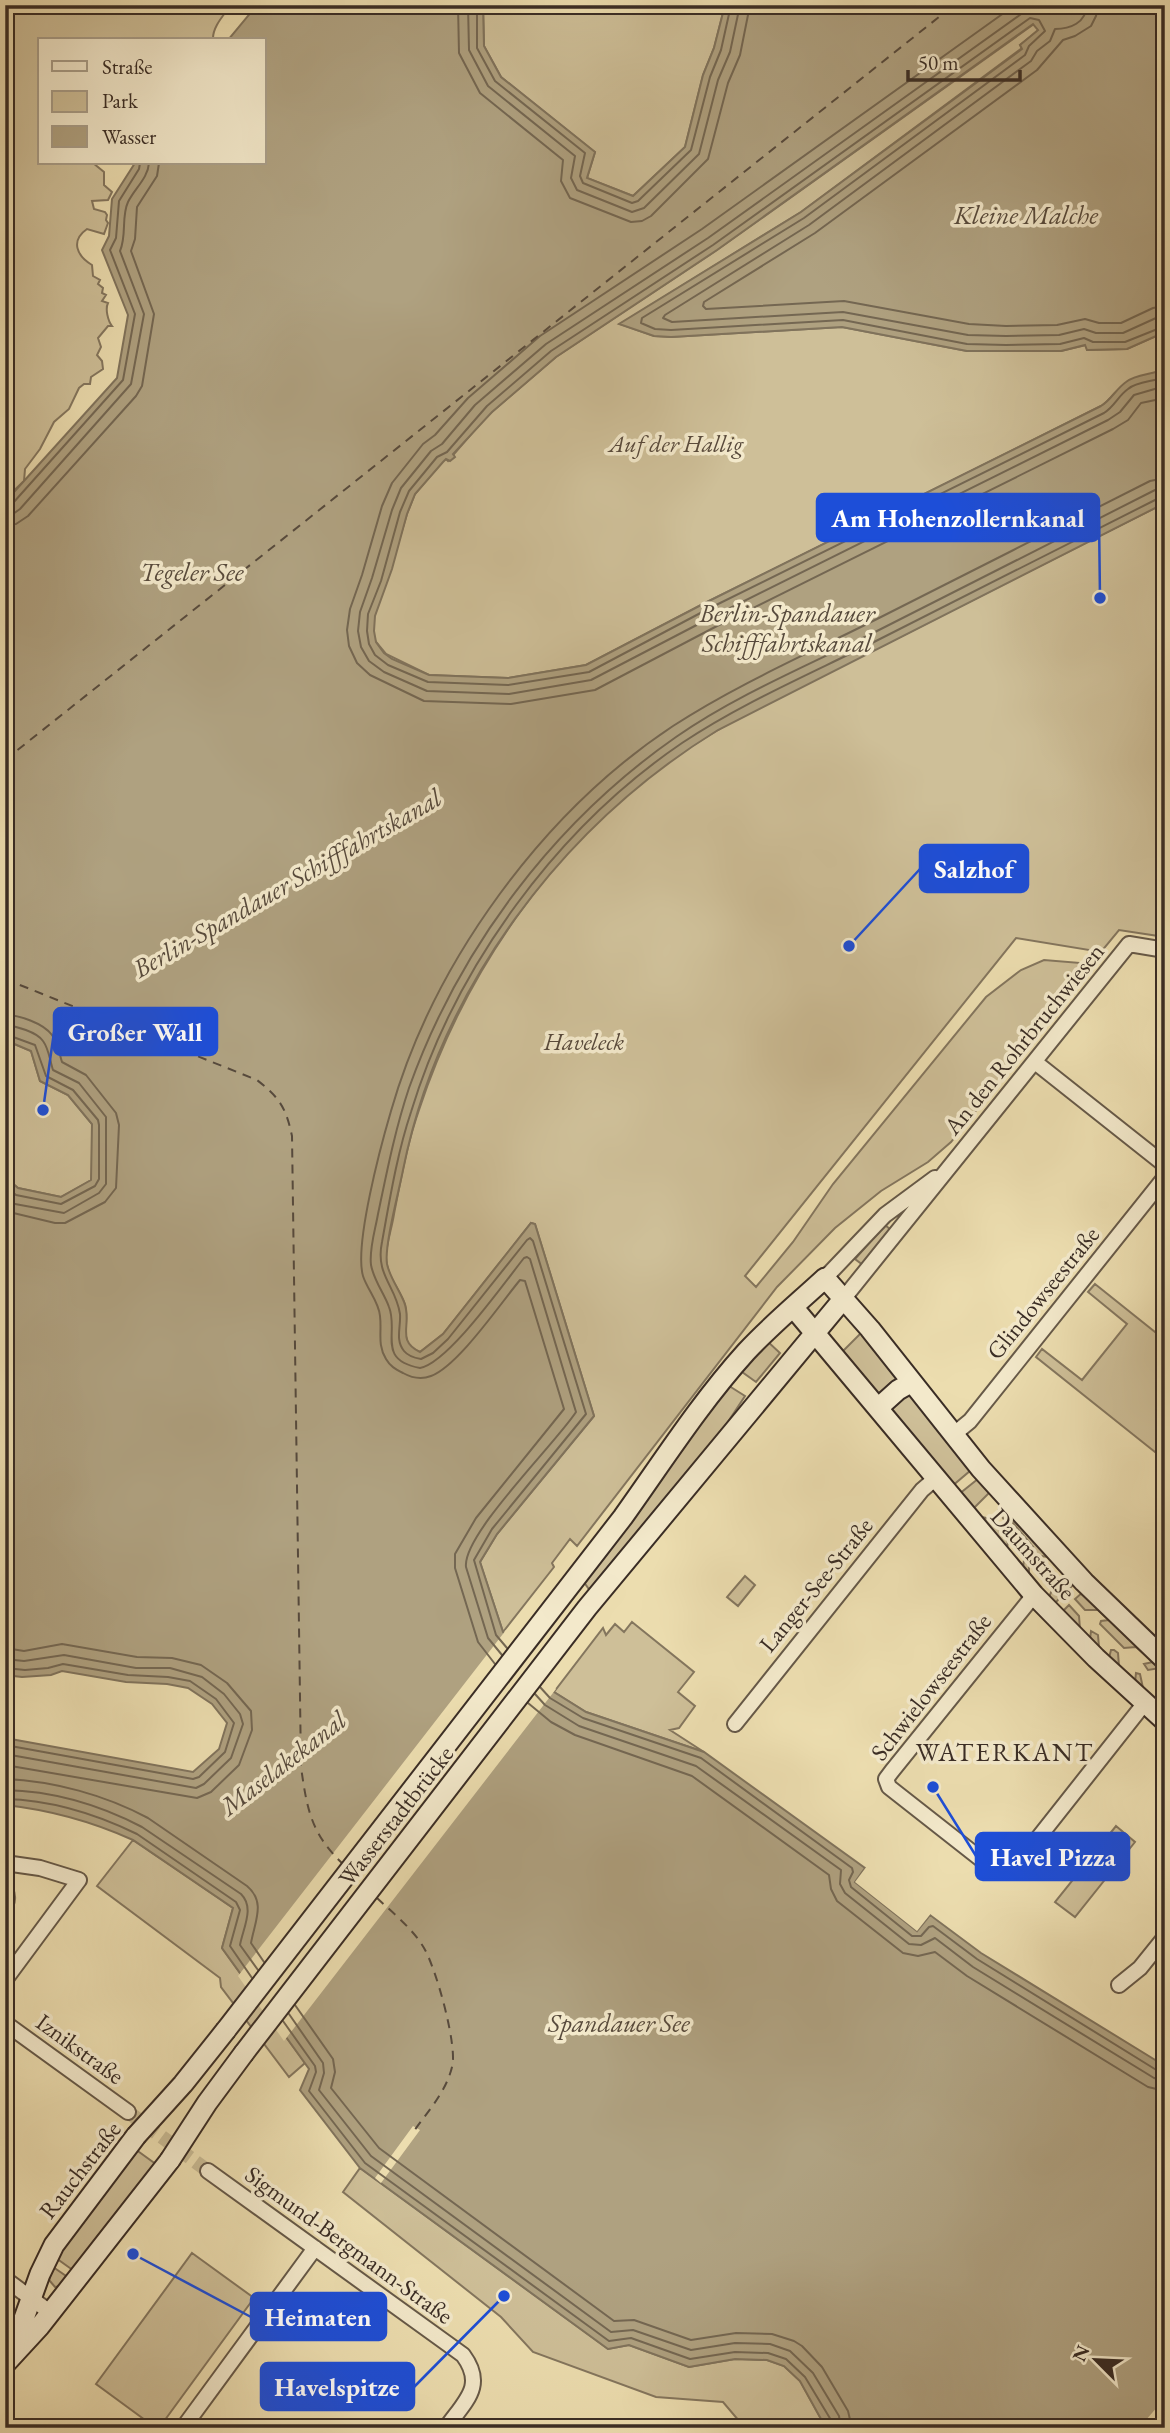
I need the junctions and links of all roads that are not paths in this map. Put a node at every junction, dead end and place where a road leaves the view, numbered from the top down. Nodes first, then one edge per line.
1 (1165, 950) edge
2 (1035, 1062) junction
3 (955, 1163) junction
4 (1165, 1165) edge
5 (1165, 1177) edge
6 (825, 1278) junction
7 (845, 1298) junction
8 (793, 1307) junction
9 (814, 1334) junction
10 (912, 1382) junction
11 (878, 1408) junction
12 (953, 1434) junction
13 (936, 1478) junction
14 (1034, 1595) junction
15 (1165, 1660) edge
16 (1144, 1704) junction
17 (1165, 1721) edge
18 (735, 1724) dead end
19 (5, 1863) edge
20 (1165, 1937) edge
21 (5, 1980) edge
22 (1119, 1985) dead end
23 (5, 2023) edge
24 (226, 2030) joint
25 (128, 2112) tunnel mouth
26 (208, 2171) tunnel mouth
27 (315, 2248) junction
28 (5, 2279) edge
29 (31, 2298) junction
30 (51, 2313) junction
31 (5, 2359) edge
32 (5, 2364) edge
33 (183, 2428) edge
34 (446, 2428) edge

1 - 2 street, An den Rohrbruchwiesen
2 - 3 street, An den Rohrbruchwiesen
2 - 4 street
3 - 6 street, An den Rohrbruchwiesen
3 - 7 street, An den Rohrbruchwiesen
5 - 12 street, Glindowseestraße
6 - 7 main road, Daumstraße
6 - 8 main road
7 - 9 main road
7 - 10 main road, Daumstraße
8 - 9 main road, Daumstraße
8 - 24 main road, Wasserstadtbrücke
9 - 11 main road, Daumstraße
9 - 30 main road, Wasserstadtbrücke, bridge
10 - 11 main road
10 - 12 main road, Daumstraße
11 - 13 main road, Daumstraße
12 - 15 main road, Daumstraße
13 - 14 main road, Daumstraße
13 - 18 street, Langer-See-Straße
14 - 16 main road, Daumstraße
14 - 16 street, Schwielowseestraße
16 - 17 main road, Daumstraße
19 - 21 street
20 - 22 street
23 - 25 street, Iznikstraße
24 - 29 main road, Rauchstraße, bridge
26 - 27 street, Sigmund-Bergmann-Straße
27 - 33 street
27 - 34 street, Sigmund-Bergmann-Straße
28 - 29 street
29 - 30 street
29 - 31 main road, Rauchstraße
30 - 32 main road

